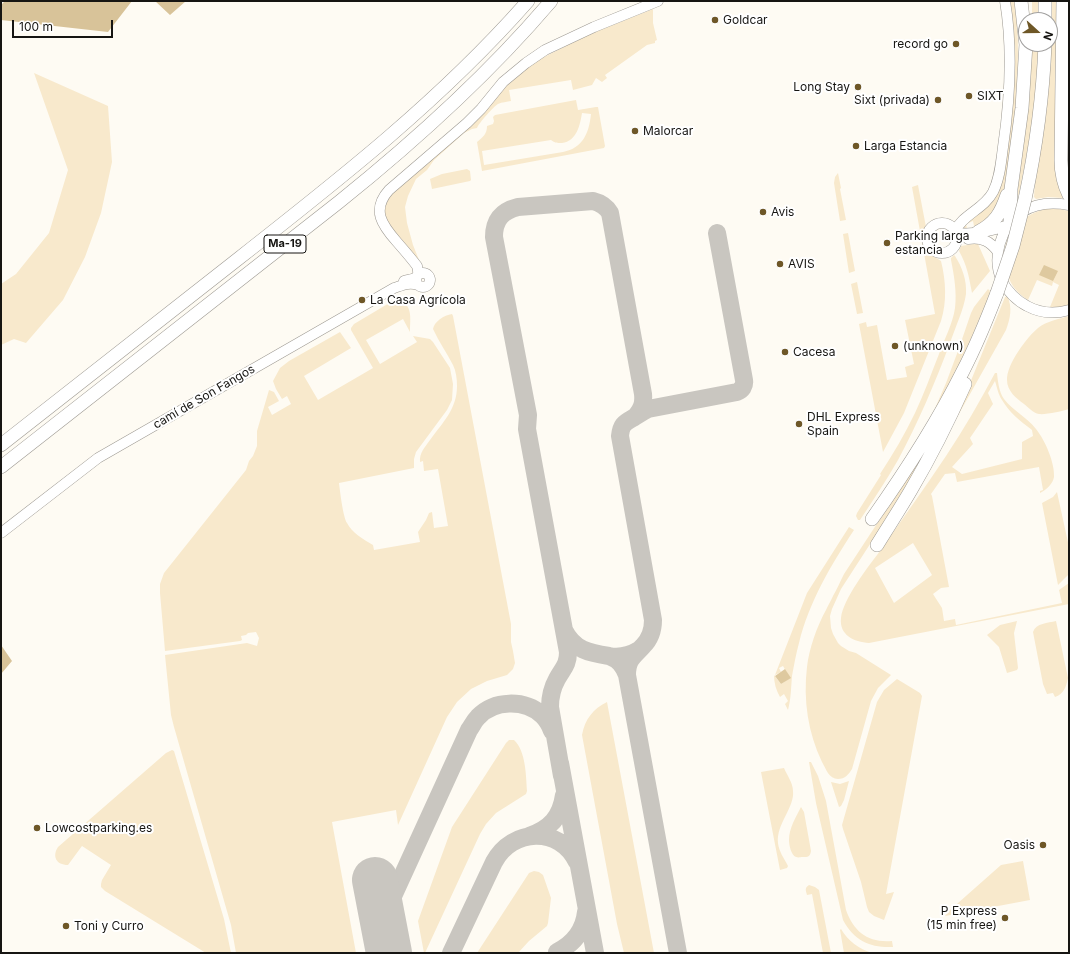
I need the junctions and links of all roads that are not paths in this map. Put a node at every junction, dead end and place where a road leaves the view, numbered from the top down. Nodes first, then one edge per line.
1 (528, 1) edge
2 (551, 1) edge
3 (658, 1) edge
4 (1005, 1) edge
5 (1021, 1) edge
6 (1027, 1) edge
7 (1045, 1) edge
8 (1063, 1) edge
9 (1022, 12) edge
10 (1027, 12) edge
11 (1045, 12) edge
12 (1026, 52) edge
13 (1045, 52) edge
14 (1013, 181) junction
15 (1069, 195) edge
16 (1069, 205) edge
17 (961, 221) junction
18 (946, 224) junction
19 (1010, 225) junction
20 (955, 232) junction
21 (978, 232) junction
22 (956, 244) junction
23 (998, 252) junction
24 (1069, 310) edge
25 (984, 325) junction
26 (1, 446) edge
27 (1, 467) edge
28 (872, 518) dead end
29 (1, 533) edge
30 (877, 545) dead end

1 - 26 highway, Ma-19
2 - 27 highway, Ma-19
3 - 29 street, camí de Son Fangos
4 - 17 street
5 - 9 highway
6 - 10 highway
7 - 11 highway
8 - 15 highway
12 - 14 highway
13 - 25 highway, bridge
14 - 19 highway
14 - 21 highway
16 - 19 street
17 - 18 street
17 - 20 street
18 - 20 street
18 - 22 street
19 - 21 street
19 - 23 street
20 - 21 street
20 - 22 street
22 - 23 street
23 - 24 street
25 - 28 highway
25 - 30 highway

